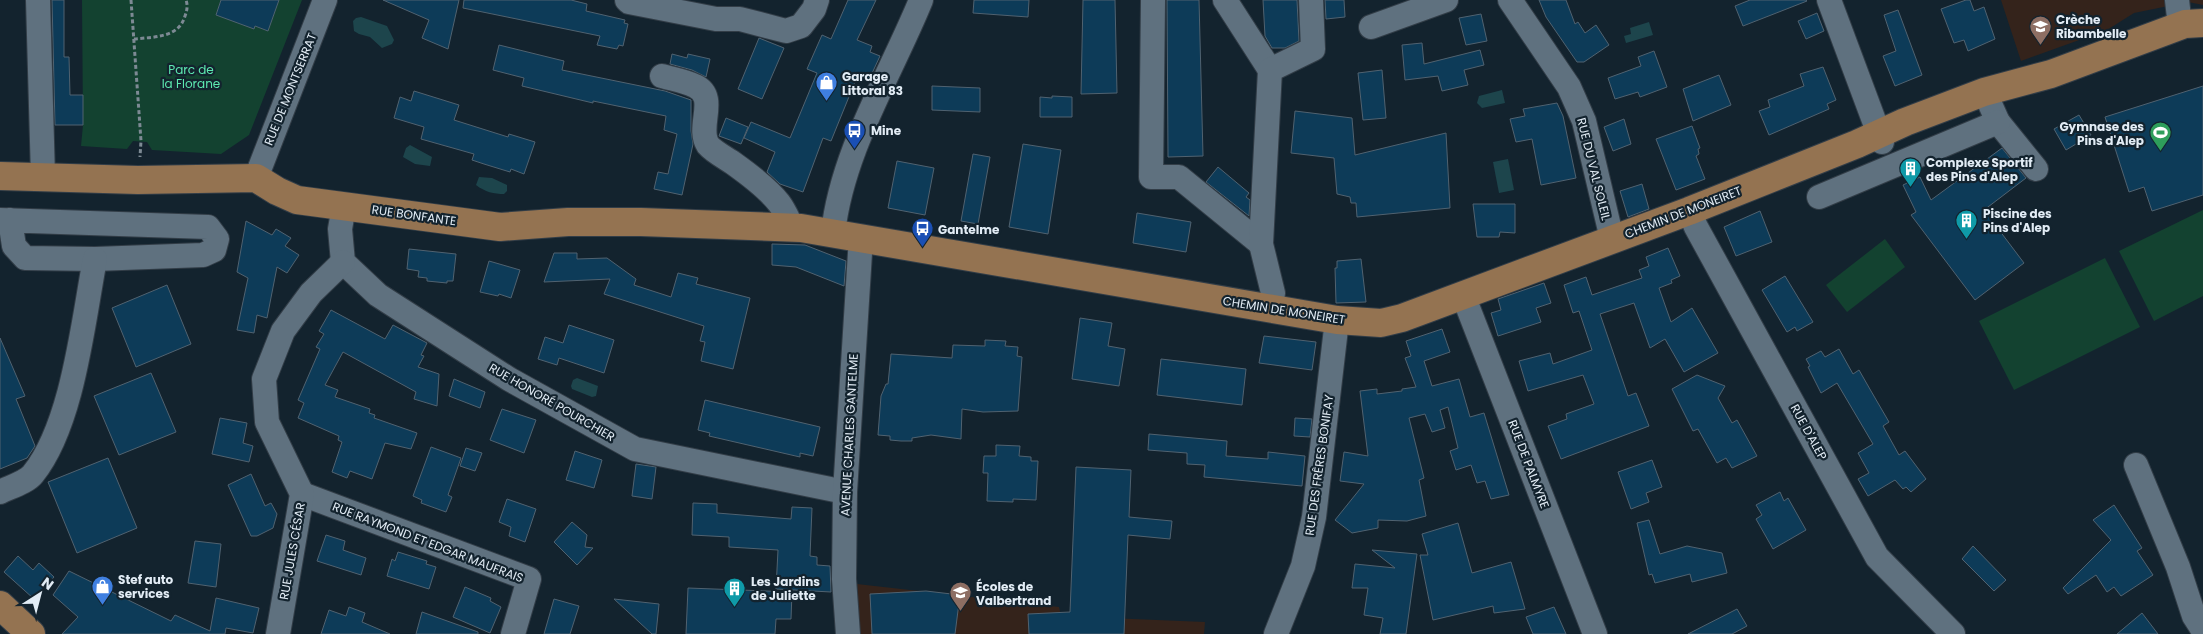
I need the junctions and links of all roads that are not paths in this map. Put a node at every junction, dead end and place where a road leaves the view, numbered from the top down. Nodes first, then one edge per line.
1 (24, 0) edge
2 (38, 0) edge
3 (325, 0) edge
4 (627, 0) edge
5 (816, 0) edge
6 (920, 0) edge
7 (1152, 0) edge
8 (1311, 0) edge
9 (1446, 0) edge
10 (1510, 0) edge
11 (1829, 0) edge
12 (1232, 4) edge
13 (2187, 16) edge
14 (1371, 27) dead end
15 (1270, 70) junction
16 (2051, 74) junction
17 (662, 76) dead end
18 (1994, 113) junction
19 (1873, 140) junction
20 (2036, 168) dead end
21 (0, 176) edge
22 (35, 177) junction
23 (256, 178) junction
24 (1819, 197) dead end
25 (344, 206) junction
26 (1689, 211) junction
27 (5, 220) edge
28 (792, 227) junction
29 (833, 233) junction
30 (861, 237) junction
31 (1612, 239) junction
32 (1261, 244) junction
33 (95, 259) junction
34 (343, 262) junction
35 (1462, 295) junction
36 (1271, 308) junction
37 (1337, 320) junction
38 (2136, 466) dead end
39 (0, 492) edge
40 (844, 492) junction
41 (302, 494) junction
42 (0, 605) edge
43 (2203, 630) edge
44 (31, 634) edge
45 (278, 634) edge
46 (513, 634) edge
47 (848, 634) edge
48 (1276, 634) edge
49 (1595, 634) edge
50 (1954, 634) edge

1 - 22 street
2 - 22 street
3 - 23 street, RUE DE MONTSERRAT
4 - 5 street
6 - 29 street
7 - 32 street
8 - 15 street
9 - 14 street
10 - 31 street, RUE DU VAL SOLEIL
11 - 19 street
12 - 15 street
13 - 16 main road, CHEMIN DE MONEIRET
15 - 32 street
16 - 18 main road, CHEMIN DE MONEIRET
16 - 19 main road, CHEMIN DE MONEIRET
17 - 28 street
18 - 19 main road, CHEMIN DE MONEIRET
18 - 20 street
18 - 24 street
19 - 26 main road, CHEMIN DE MONEIRET
21 - 22 main road
22 - 23 main road
23 - 25 main road, RUE BONFANTE
25 - 28 main road, RUE BONFANTE
25 - 34 street
26 - 31 main road, CHEMIN DE MONEIRET
26 - 50 street, RUE D'ALEP
27 - 33 street
27 - 33 street
28 - 29 main road, RUE BONFANTE
29 - 30 main road, CHEMIN DE MONEIRET
30 - 36 main road, CHEMIN DE MONEIRET
30 - 40 street, AVENUE CHARLES GANTELME
31 - 35 main road, CHEMIN DE MONEIRET
32 - 36 street
33 - 39 street
34 - 40 street, RUE HONORÉ POURCHIER
34 - 41 street, RUE JULES CÉSAR
35 - 37 main road, CHEMIN DE MONEIRET
35 - 49 street, RUE DE PALMYRE
36 - 37 main road, CHEMIN DE MONEIRET
37 - 48 street, RUE DES FRÊRES BONIFAY
38 - 43 street
40 - 47 street, AVENUE CHARLES GANTELME
41 - 45 street, RUE JULES CÉSAR
41 - 46 street, RUE RAYMOND ET EDGAR MAUFRAIS
42 - 44 main road

